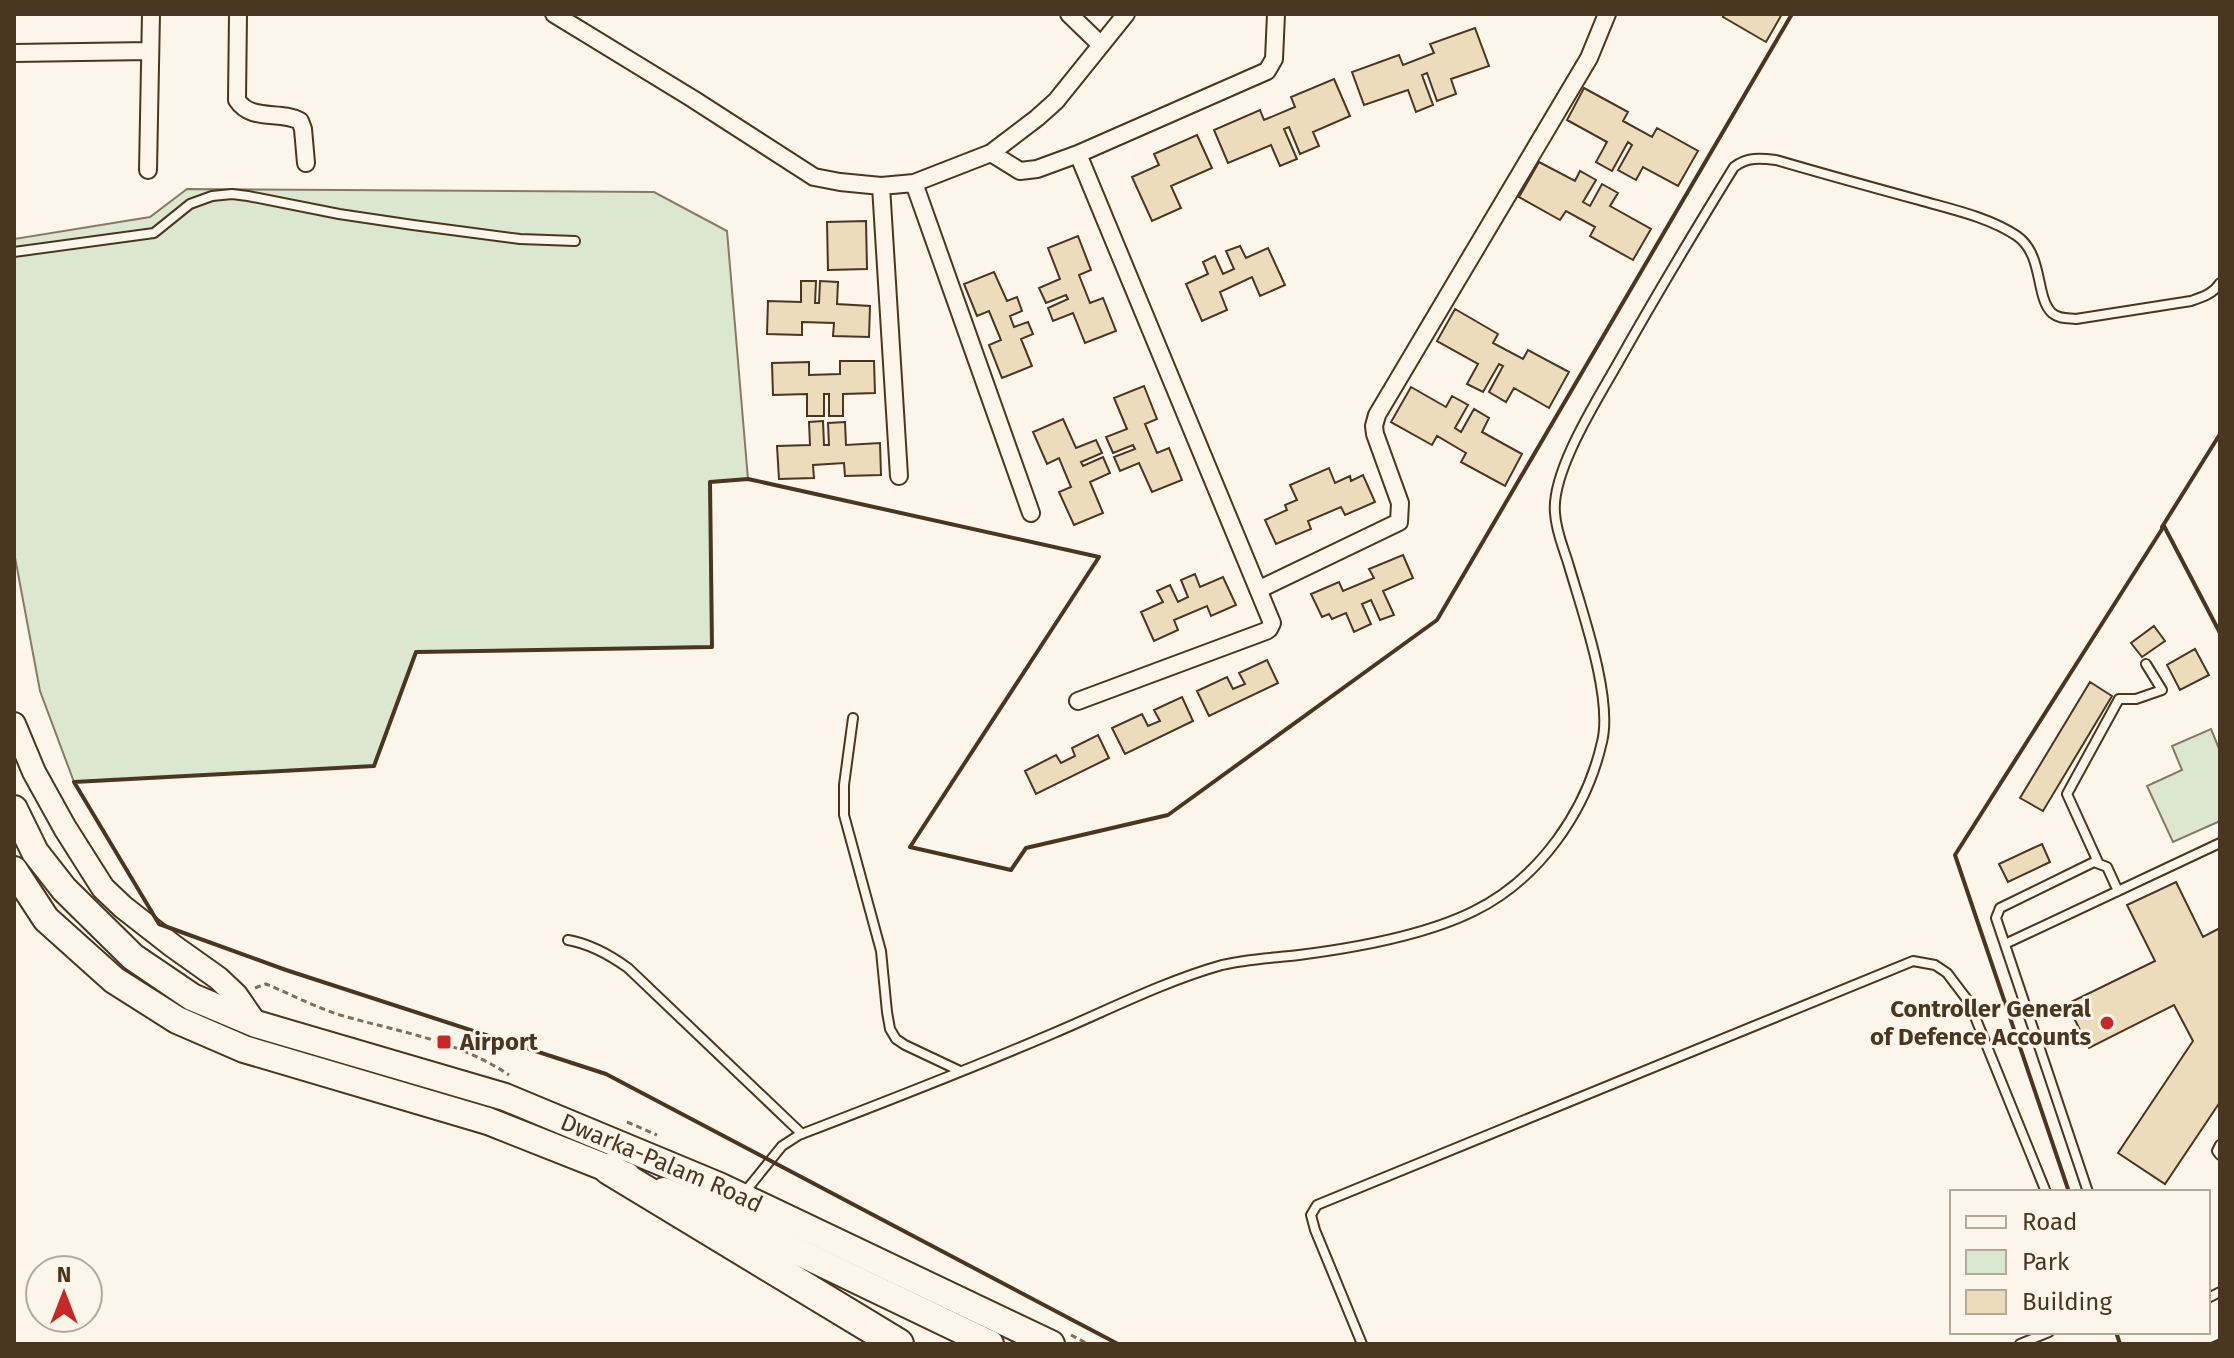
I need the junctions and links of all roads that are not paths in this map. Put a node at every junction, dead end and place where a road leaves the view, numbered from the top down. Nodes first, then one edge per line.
1 (151, 14) edge
2 (238, 14) edge
3 (554, 14) edge
4 (1069, 14) edge
5 (1126, 14) edge
6 (1276, 14) edge
7 (1607, 14) edge
8 (1101, 45) junction
9 (149, 51) junction
10 (14, 53) edge
11 (991, 153) junction
12 (1078, 154) junction
13 (306, 163) dead end
14 (148, 170) dead end
15 (914, 183) junction
16 (881, 186) junction
17 (575, 241) dead end
18 (14, 252) edge
19 (2220, 283) edge
20 (899, 476) dead end
21 (1031, 513) dead end
22 (1260, 589) junction
23 (2146, 664) dead end
24 (1078, 701) dead end
25 (853, 718) dead end
26 (14, 724) edge
27 (14, 809) edge
28 (2220, 843) edge
29 (2098, 862) junction
30 (14, 870) edge
31 (2118, 891) junction
32 (568, 940) dead end
33 (2005, 944) junction
34 (256, 1024) junction
35 (960, 1071) junction
36 (802, 1134) junction
37 (2220, 1145) edge
38 (2220, 1155) edge
39 (609, 1169) junction
40 (2045, 1190) edge
41 (2087, 1190) edge
42 (742, 1197) junction
43 (2044, 1334) edge
44 (898, 1344) edge
45 (990, 1344) edge
46 (1051, 1344) edge
47 (1362, 1344) edge
48 (2020, 1344) edge

1 - 9 street
2 - 13 street
3 - 16 street
4 - 8 street
5 - 8 street
6 - 12 street
7 - 22 street
8 - 11 street
9 - 10 street
9 - 14 street
11 - 12 street
11 - 15 street
12 - 22 street
15 - 16 street
15 - 21 street
16 - 20 street
17 - 18 lane
19 - 35 lane
22 - 24 street
23 - 29 lane
25 - 35 lane
26 - 34 street
27 - 34 main road, Dwarka-Palam Road
28 - 31 lane
29 - 31 lane
29 - 33 lane
30 - 39 main road, Dwarka-Palam Road
31 - 33 lane
32 - 36 lane
33 - 41 lane
34 - 42 main road, Dwarka-Palam Road
35 - 36 lane
36 - 42 lane
37 - 38 lane
39 - 44 highway
39 - 45 main road, Dwarka-Palam Road
40 - 47 lane
42 - 46 main road, Dwarka-Palam Road
43 - 48 lane

